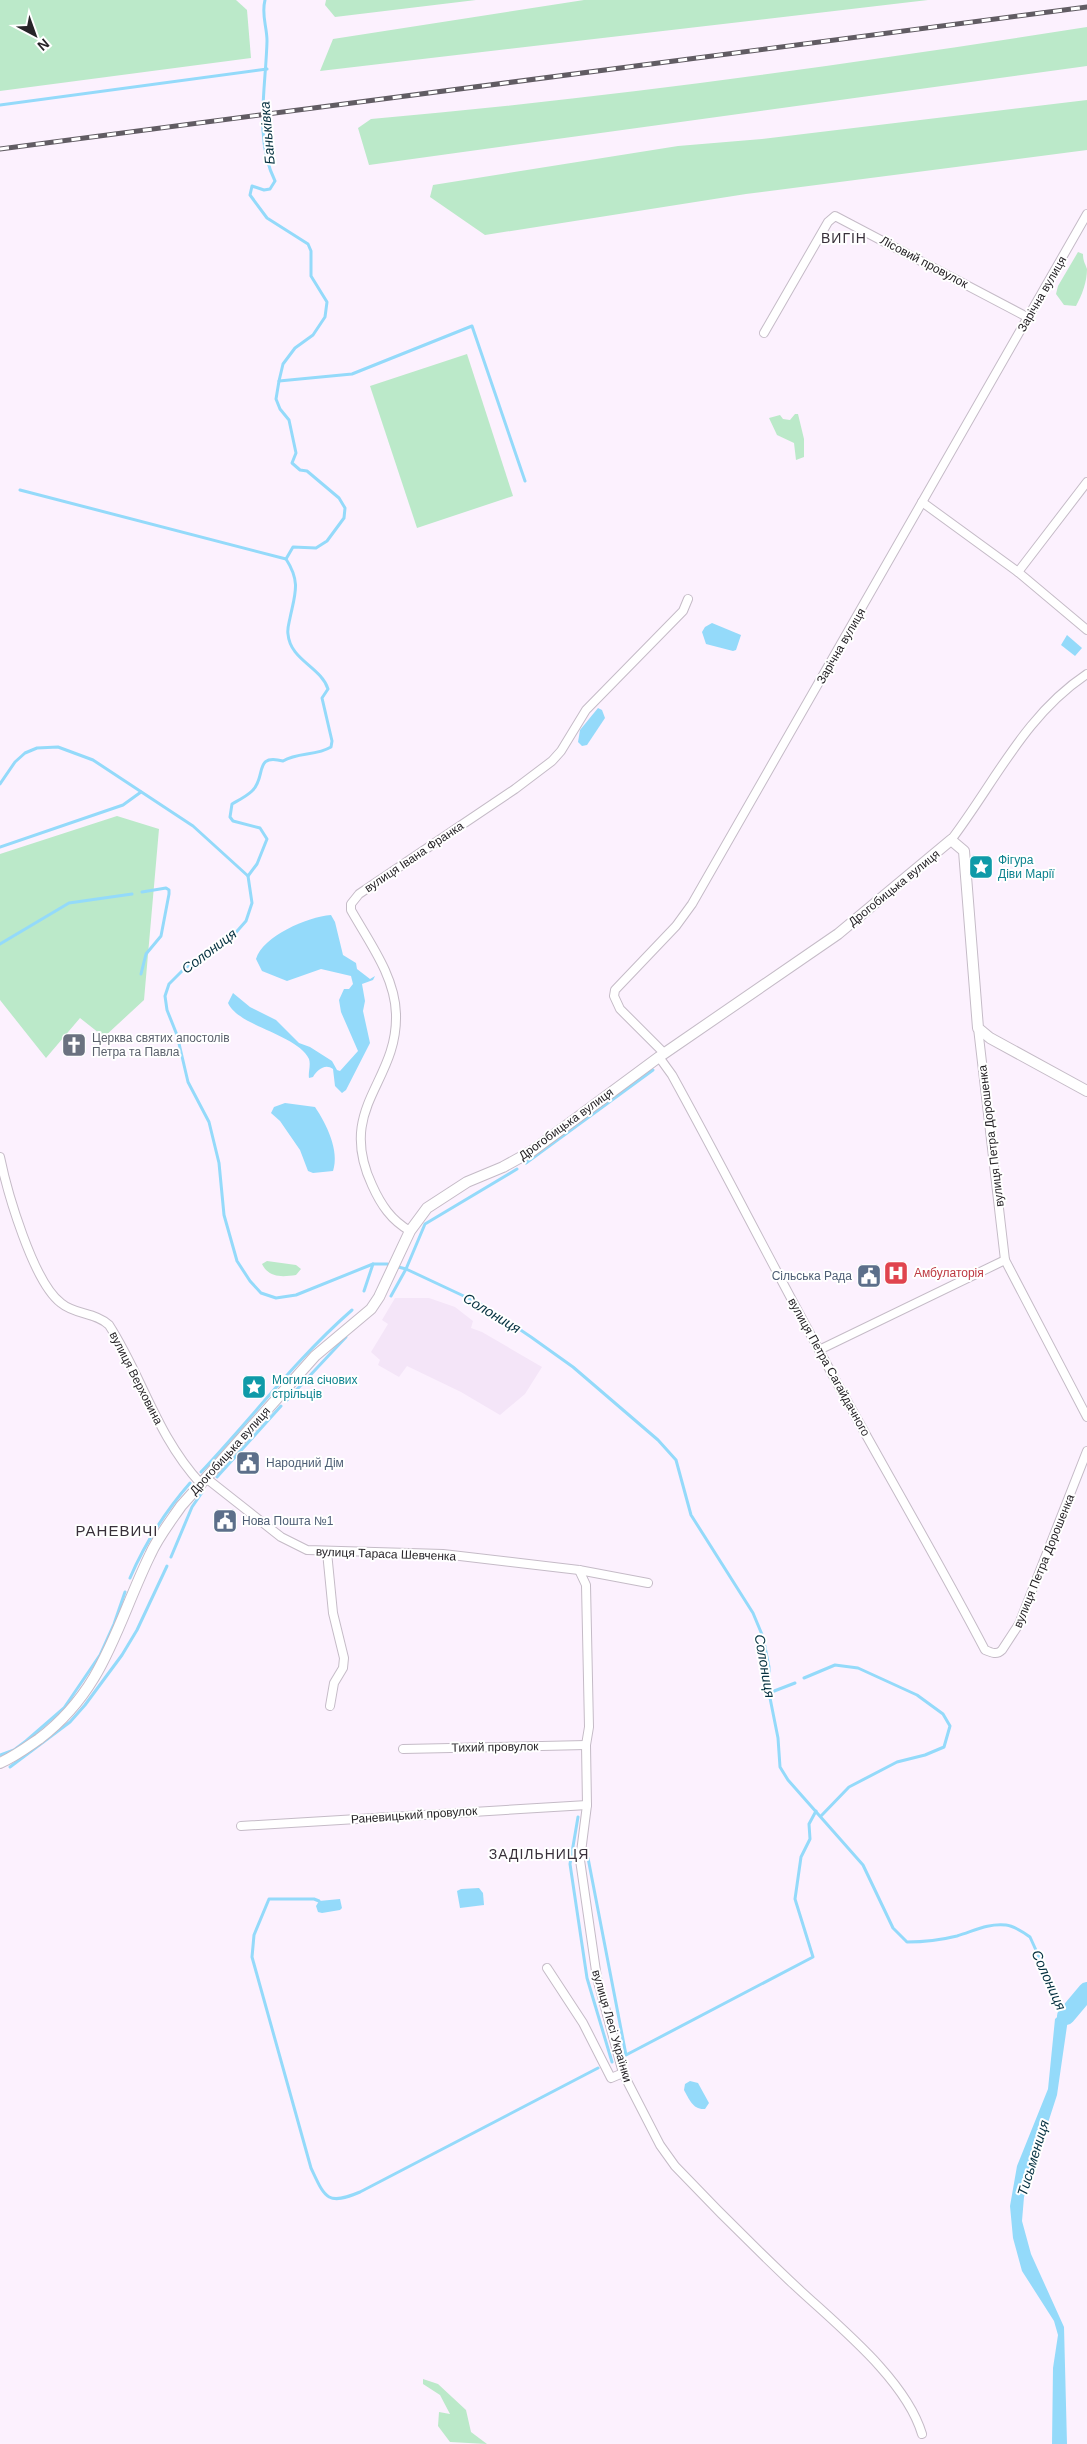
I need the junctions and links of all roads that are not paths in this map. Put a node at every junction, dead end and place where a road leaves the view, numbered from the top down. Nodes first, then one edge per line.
1 (1087, 214) edge
2 (1029, 318) junction
3 (764, 333) dead end
4 (1087, 482) edge
5 (922, 502) junction
6 (1018, 572) junction
7 (688, 599) dead end
8 (1087, 630) edge
9 (1087, 674) edge
10 (951, 840) junction
11 (978, 1028) junction
12 (662, 1055) junction
13 (1087, 1091) edge
14 (0, 1156) edge
15 (410, 1231) junction
16 (1005, 1260) junction
17 (819, 1350) junction
18 (1087, 1417) edge
19 (1087, 1452) edge
20 (203, 1481) junction
21 (327, 1552) junction
22 (579, 1570) junction
23 (648, 1583) dead end
24 (985, 1650) joint
25 (330, 1706) dead end
26 (586, 1745) junction
27 (403, 1749) dead end
28 (0, 1763) edge
29 (587, 1805) junction
30 (241, 1826) dead end
31 (547, 1968) dead end
32 (623, 2073) junction
33 (922, 2434) dead end

1 - 2 street, Зарічна вулиця
2 - 3 street, Лісовий провулок
2 - 5 street, Зарічна вулиця
4 - 6 street
5 - 6 street
5 - 12 street, Зарічна вулиця
6 - 8 street
7 - 15 street, вулиця Івана Франка
9 - 10 street, Дрогобицька вулиця
10 - 11 street, вулиця Петра Дорошенка
10 - 12 street, Дрогобицька вулиця
11 - 13 street
11 - 16 street, вулиця Петра Дорошенка
12 - 15 street, Дрогобицька вулиця
12 - 17 street, вулиця Петра Сагайдачного
14 - 20 street, вулиця Верховина
15 - 20 street, Дрогобицька вулиця
16 - 17 street
16 - 18 street, вулиця Петра Дорошенка
17 - 24 street, вулиця Петра Сагайдачного
19 - 24 street, вулиця Петра Дорошенка
20 - 21 street, вулиця Тараса Шевченка
20 - 28 street, Дрогобицька вулиця
21 - 22 street, вулиця Тараса Шевченка
21 - 25 street
22 - 23 street, вулиця Тараса Шевченка
22 - 26 street, вулиця Лесі Українки
26 - 27 street, Тихий провулок
26 - 29 street, вулиця Лесі Українки
29 - 30 street, Раневицький провулок
29 - 32 street, вулиця Лесі Українки
31 - 32 street
32 - 33 street, вулиця Лесі Українки

